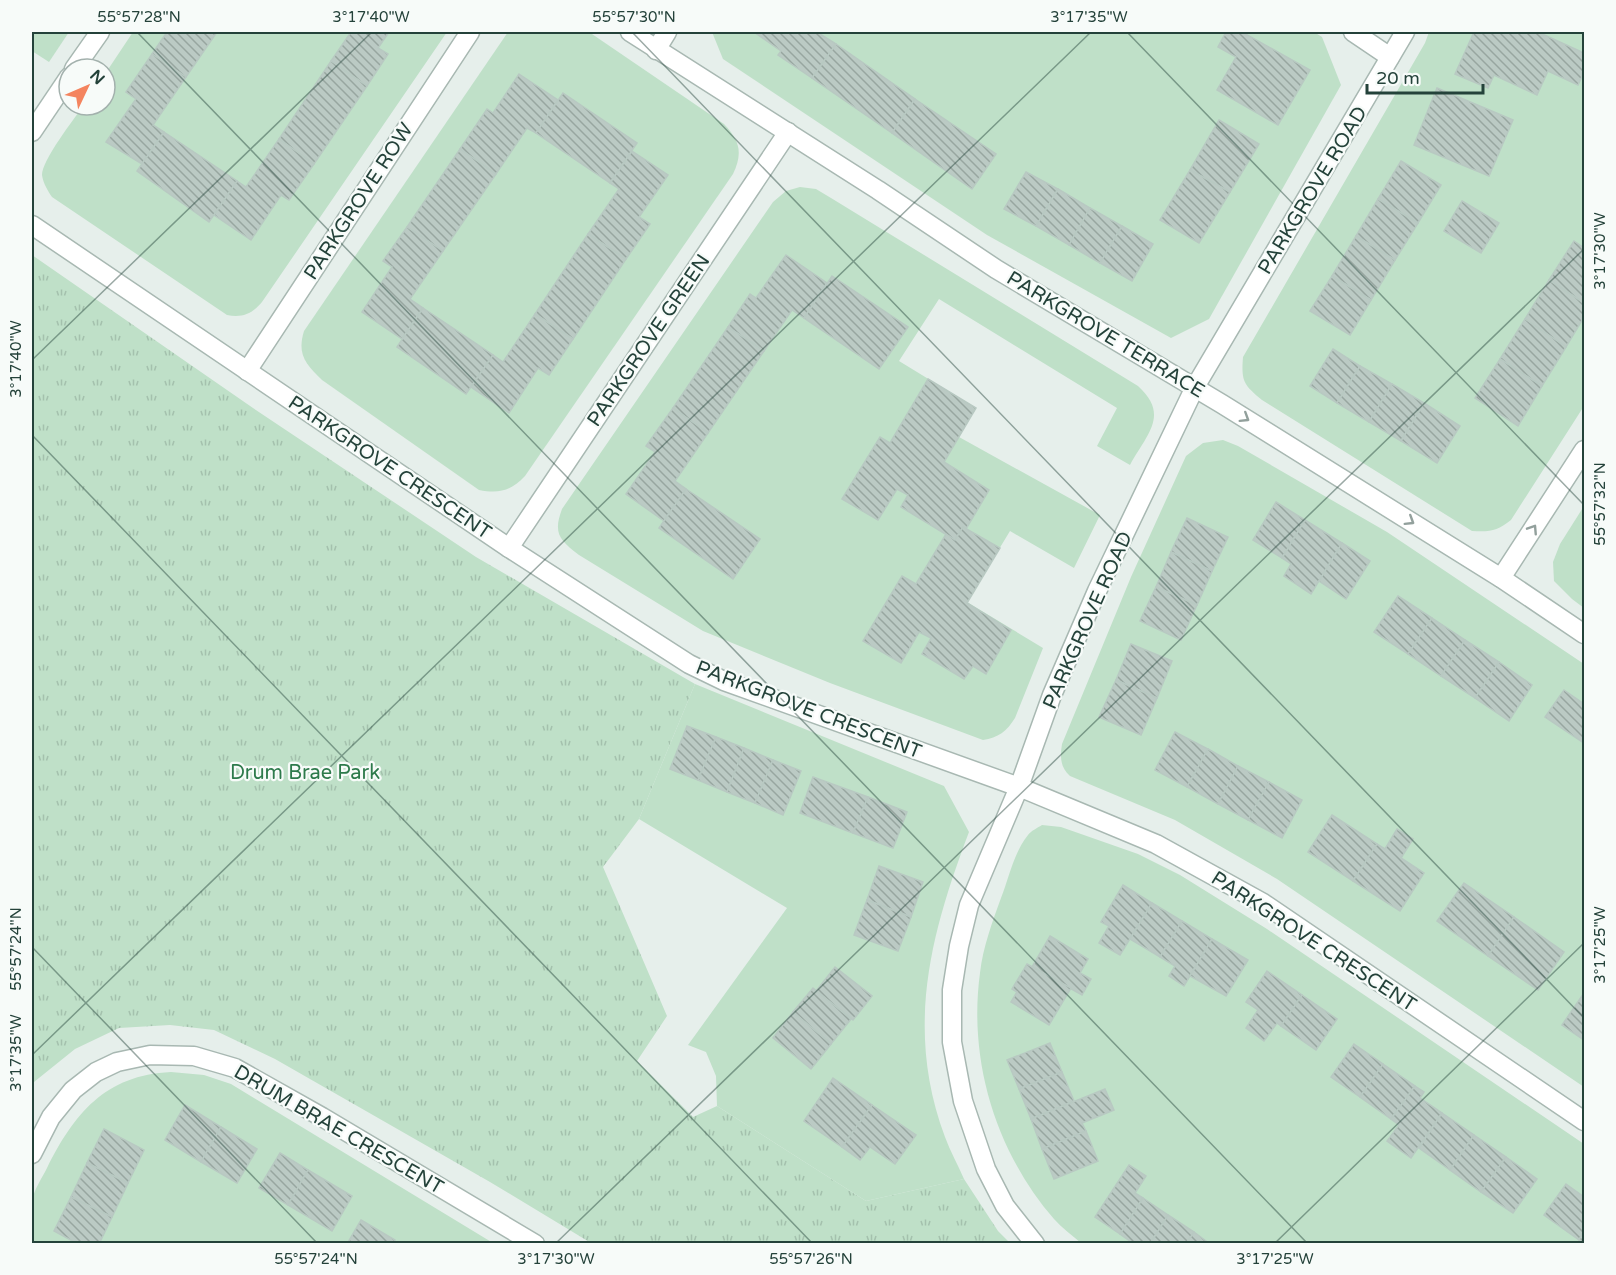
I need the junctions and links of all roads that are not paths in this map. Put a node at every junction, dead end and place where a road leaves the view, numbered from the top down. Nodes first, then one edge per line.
1 (100, 32) edge
2 (470, 32) edge
3 (630, 32) edge
4 (667, 32) edge
5 (1353, 32) edge
6 (1405, 32) edge
7 (656, 50) junction
8 (82, 57) edge
9 (1390, 57) junction
10 (57, 95) edge
11 (32, 132) edge
12 (788, 132) junction
13 (32, 225) edge
14 (247, 371) junction
15 (1195, 387) junction
16 (1584, 450) edge
17 (509, 548) junction
18 (1501, 578) junction
19 (1584, 634) edge
20 (1019, 787) junction
21 (1584, 1121) edge
22 (32, 1154) edge
23 (535, 1244) edge
24 (1035, 1244) edge

1 - 8 street
2 - 14 street, PARKGROVE ROW
3 - 7 street, PARKGROVE TERRACE
4 - 7 street
5 - 9 street
6 - 9 street, PARKGROVE ROAD
7 - 12 street, PARKGROVE TERRACE
9 - 15 street, PARKGROVE ROAD
10 - 11 street
12 - 15 street, PARKGROVE TERRACE
12 - 17 street, PARKGROVE GREEN
13 - 14 street, PARKGROVE CRESCENT
14 - 17 street, PARKGROVE CRESCENT
15 -> 18 street, PARKGROVE TERRACE
15 - 20 street, PARKGROVE ROAD
18 -> 16 street
17 - 20 street, PARKGROVE CRESCENT
18 - 19 street, PARKGROVE TERRACE
20 - 21 street, PARKGROVE CRESCENT
20 - 24 street, PARKGROVE ROAD
22 - 23 street, DRUM BRAE CRESCENT

